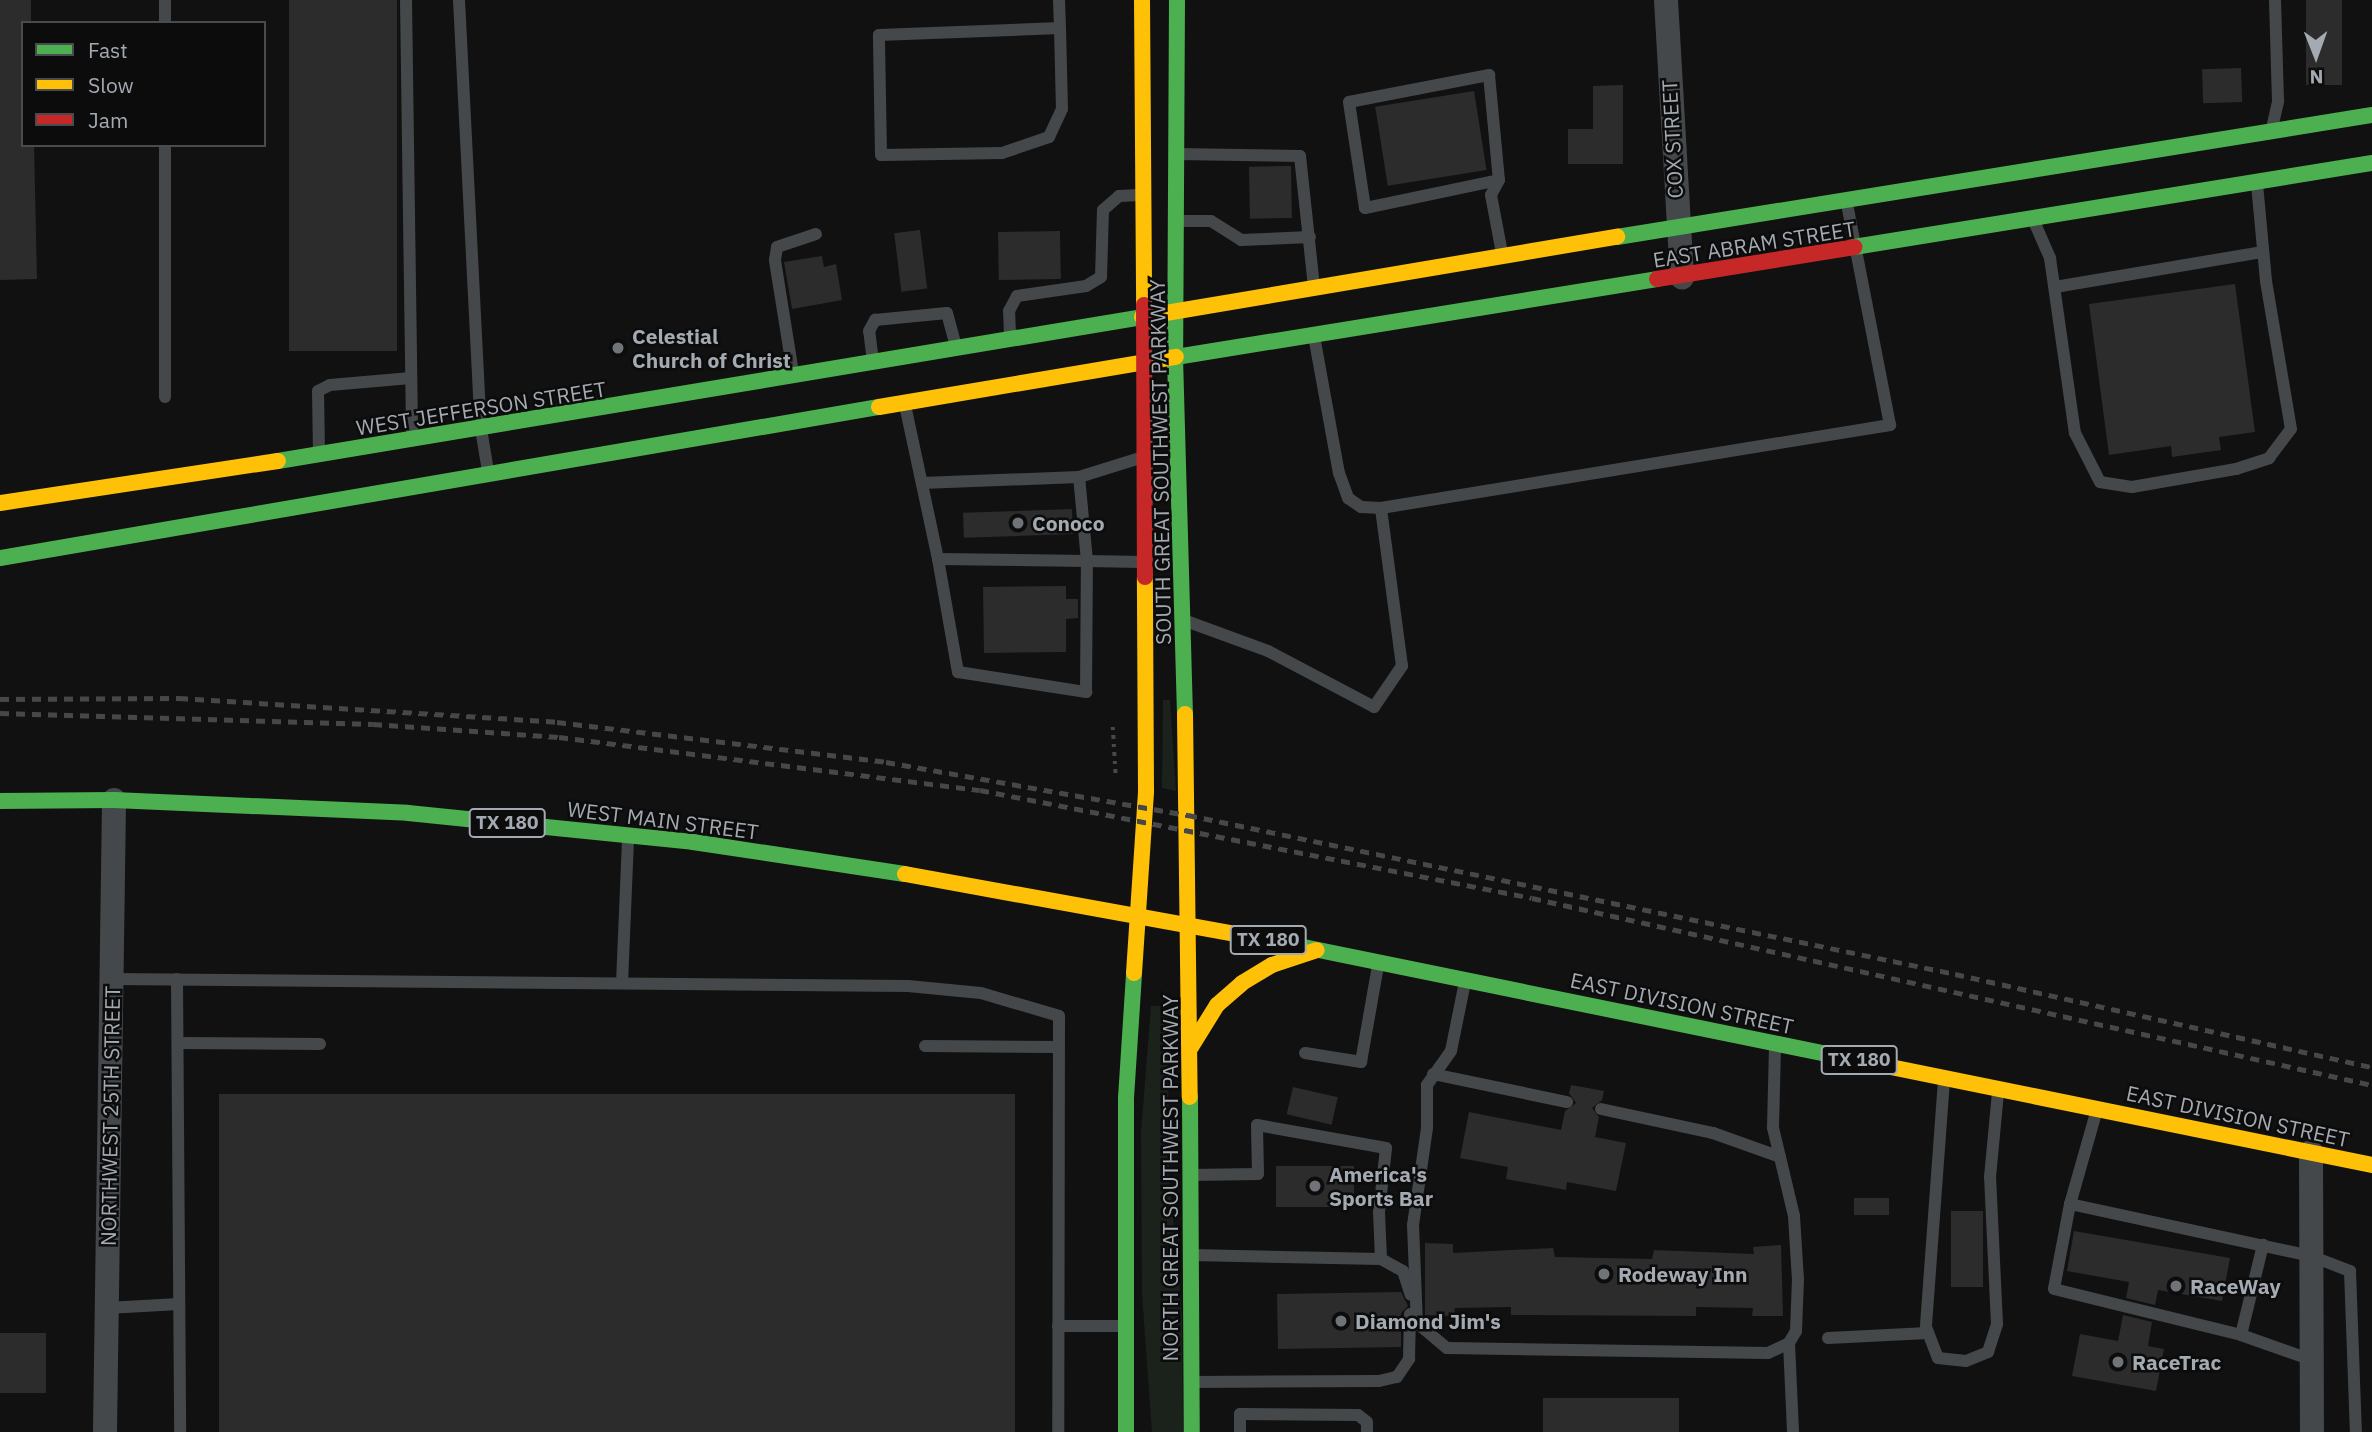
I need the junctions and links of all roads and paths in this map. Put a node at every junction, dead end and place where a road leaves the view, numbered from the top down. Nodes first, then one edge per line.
1 (165, 0) edge
2 (406, 0) edge
3 (459, 0) edge
4 (1059, 0) edge
5 (1142, 0) edge
6 (1177, 0) edge
7 (1666, 0) edge
8 (2275, 0) edge
9 (165, 21) edge
10 (1060, 28) junction
11 (2372, 115) edge
12 (2271, 132) junction
13 (165, 147) edge
14 (1177, 154) junction
15 (2372, 163) edge
16 (1499, 180) junction
17 (2257, 181) junction
18 (1144, 195) junction
19 (1846, 200) junction
20 (2109, 206) junction
21 (2033, 219) junction
22 (1178, 220) junction
23 (1676, 227) junction
24 (816, 234) dead end
25 (1310, 237) junction
26 (1857, 249) junction
27 (2263, 252) junction
28 (1503, 257) junction
29 (1682, 278) junction
30 (2055, 287) junction
31 (1314, 290) junction
32 (1176, 313) junction
33 (1143, 319) junction
34 (1314, 336) junction
35 (1011, 341) junction
36 (957, 350) junction
37 (1175, 357) junction
38 (1143, 362) junction
39 (873, 364) junction
40 (793, 377) junction
41 (411, 378) junction
42 (856, 379) junction
43 (165, 397) dead end
44 (905, 405) junction
45 (860, 413) junction
46 (481, 429) junction
47 (530, 434) junction
48 (412, 441) junction
49 (319, 455) junction
50 (1145, 457) junction
51 (537, 468) junction
52 (489, 476) junction
53 (1079, 477) junction
54 (922, 484) junction
55 (0, 503) edge
56 (1381, 508) junction
57 (0, 558) edge
58 (938, 559) junction
59 (1087, 561) junction
60 (1147, 562) junction
61 (1184, 620) junction
62 (114, 800) junction
63 (0, 802) edge
64 (628, 836) junction
65 (1141, 916) junction
66 (1190, 924) junction
67 (1317, 950) junction
68 (1379, 962) junction
69 (112, 979) junction
70 (177, 979) junction
71 (1465, 980) junction
72 (622, 984) junction
73 (178, 1043) junction
74 (1775, 1043) junction
75 (320, 1044) dead end
76 (925, 1046) dead end
77 (1059, 1047) junction
78 (1191, 1047) junction
79 (1305, 1053) dead end
80 (1433, 1074) junction
81 (1945, 1078) junction
82 (1998, 1089) junction
83 (1567, 1102) dead end
84 (1601, 1109) dead end
85 (2097, 1109) junction
86 (2311, 1152) junction
87 (1780, 1157) junction
88 (2372, 1165) edge
89 (1191, 1174) junction
90 (2070, 1204) junction
91 (2263, 1245) junction
92 (1191, 1255) junction
93 (2311, 1256) junction
94 (1381, 1259) junction
95 (179, 1304) junction
96 (107, 1308) junction
97 (1058, 1326) junction
98 (1127, 1326) junction
99 (1928, 1333) junction
100 (2241, 1335) junction
101 (1828, 1338) dead end
102 (1789, 1343) junction
103 (2312, 1360) junction
104 (1192, 1382) junction
105 (105, 1432) edge
106 (180, 1432) edge
107 (1058, 1432) edge
108 (1126, 1432) edge
109 (1192, 1432) edge
110 (1240, 1432) edge
111 (1367, 1432) edge
112 (1793, 1432) edge
113 (2312, 1432) edge
114 (2356, 1432) edge

1 - 9 lane
2 - 41 lane
3 - 46 lane
4 - 10 lane
5 - 18 main road, SOUTH GREAT SOUTHWEST PARKWAY
6 - 14 main road, SOUTH GREAT SOUTHWEST PARKWAY
7 - 23 street, COX STREET
8 - 12 lane
10 - 10 lane
11 - 12 main road, EAST ABRAM STREET
12 - 19 main road, EAST ABRAM STREET
12 - 20 main road
13 - 43 lane
14 - 22 main road, SOUTH GREAT SOUTHWEST PARKWAY
14 - 25 lane
15 - 17 main road, EAST ABRAM STREET
16 - 16 lane
16 - 28 lane
17 - 20 main road, EAST ABRAM STREET
17 - 27 lane
18 - 33 main road, SOUTH GREAT SOUTHWEST PARKWAY
18 - 35 lane
19 - 23 main road, EAST ABRAM STREET
19 - 26 lane
20 - 21 main road, EAST ABRAM STREET
21 - 26 main road, EAST ABRAM STREET
21 - 30 lane
22 - 25 lane
22 - 32 main road, SOUTH GREAT SOUTHWEST PARKWAY
23 - 28 main road, EAST ABRAM STREET
23 - 29 street, COX STREET
24 - 40 lane
25 - 31 lane
26 - 29 main road, EAST ABRAM STREET
26 - 56 lane
27 - 30 lane
27 - 30 lane
28 - 31 main road, EAST ABRAM STREET
29 - 34 main road, EAST ABRAM STREET
31 - 32 main road, EAST ABRAM STREET
32 - 33 main road, WEST JEFFERSON STREET
32 - 37 main road, SOUTH GREAT SOUTHWEST PARKWAY
33 - 35 main road, WEST JEFFERSON STREET
33 - 38 main road, SOUTH GREAT SOUTHWEST PARKWAY
34 - 37 main road, EAST ABRAM STREET
34 - 56 lane
35 - 36 main road, WEST JEFFERSON STREET
36 - 39 main road, WEST JEFFERSON STREET
36 - 39 lane
37 - 38 main road, EAST ABRAM STREET
37 - 61 main road, SOUTH GREAT SOUTHWEST PARKWAY
38 - 44 main road
38 - 50 main road, SOUTH GREAT SOUTHWEST PARKWAY
39 - 42 main road, WEST JEFFERSON STREET
40 - 42 main road, WEST JEFFERSON STREET
40 - 47 main road, WEST JEFFERSON STREET
41 - 48 lane
41 - 49 lane
42 - 45 main road
44 - 45 main road
44 - 54 lane
45 - 51 main road
46 - 47 main road, WEST JEFFERSON STREET
46 - 48 main road, WEST JEFFERSON STREET
46 - 52 lane
47 - 51 main road
48 - 49 main road, WEST JEFFERSON STREET
49 - 55 main road, WEST JEFFERSON STREET
50 - 53 lane
50 - 60 main road, SOUTH GREAT SOUTHWEST PARKWAY
51 - 52 main road
52 - 57 main road
53 - 54 lane
53 - 59 lane
54 - 58 lane
56 - 61 lane
58 - 59 lane
58 - 59 lane
59 - 60 lane
60 - 65 main road, SOUTH GREAT SOUTHWEST PARKWAY
61 - 66 main road, SOUTH GREAT SOUTHWEST PARKWAY
62 - 63 main road, WEST MAIN STREET / TX 180
62 - 64 main road, WEST MAIN STREET / TX 180
62 - 69 street, NORTHWEST 25TH STREET
64 - 65 main road, WEST MAIN STREET / TX 180
64 - 72 lane
65 - 66 main road, WEST MAIN STREET / TX 180
65 - 98 main road, NORTH GREAT SOUTHWEST PARKWAY
66 - 67 main road, EAST DIVISION STREET / TX 180
66 - 78 main road, NORTH GREAT SOUTHWEST PARKWAY
67 - 68 main road, EAST DIVISION STREET / TX 180
67 - 78 main road
68 - 71 main road, EAST DIVISION STREET / TX 180
68 - 79 lane
69 - 70 lane
69 - 96 street, NORTHWEST 25TH STREET
70 - 72 lane
70 - 73 lane
71 - 74 main road, EAST DIVISION STREET / TX 180
71 - 80 lane
72 - 77 lane
73 - 75 lane
73 - 95 lane
74 - 81 main road, EAST DIVISION STREET / TX 180
74 - 87 lane
76 - 77 lane
77 - 97 lane
78 - 89 main road, NORTH GREAT SOUTHWEST PARKWAY
80 - 83 lane
80 - 102 lane
81 - 82 main road, EAST DIVISION STREET / TX 180
81 - 99 lane
82 - 85 main road, EAST DIVISION STREET / TX 180
82 - 99 lane
84 - 87 lane
85 - 86 main road, EAST DIVISION STREET / TX 180
85 - 90 lane
86 - 88 main road, EAST DIVISION STREET / TX 180
86 - 93 street
87 - 102 lane
89 - 92 main road, NORTH GREAT SOUTHWEST PARKWAY
89 - 94 lane
90 - 91 lane
90 - 100 lane
91 - 93 lane
91 - 100 lane
92 - 94 lane
92 - 104 main road, NORTH GREAT SOUTHWEST PARKWAY
93 - 103 street
93 - 114 lane
94 - 104 lane
95 - 96 lane
95 - 106 lane
96 - 105 street, NORTHWEST 25TH STREET
97 - 98 lane
97 - 107 lane
98 - 108 main road, NORTH GREAT SOUTHWEST PARKWAY
99 - 101 lane
100 - 103 lane
102 - 112 lane
103 - 113 street
104 - 109 main road, NORTH GREAT SOUTHWEST PARKWAY
110 - 111 lane

